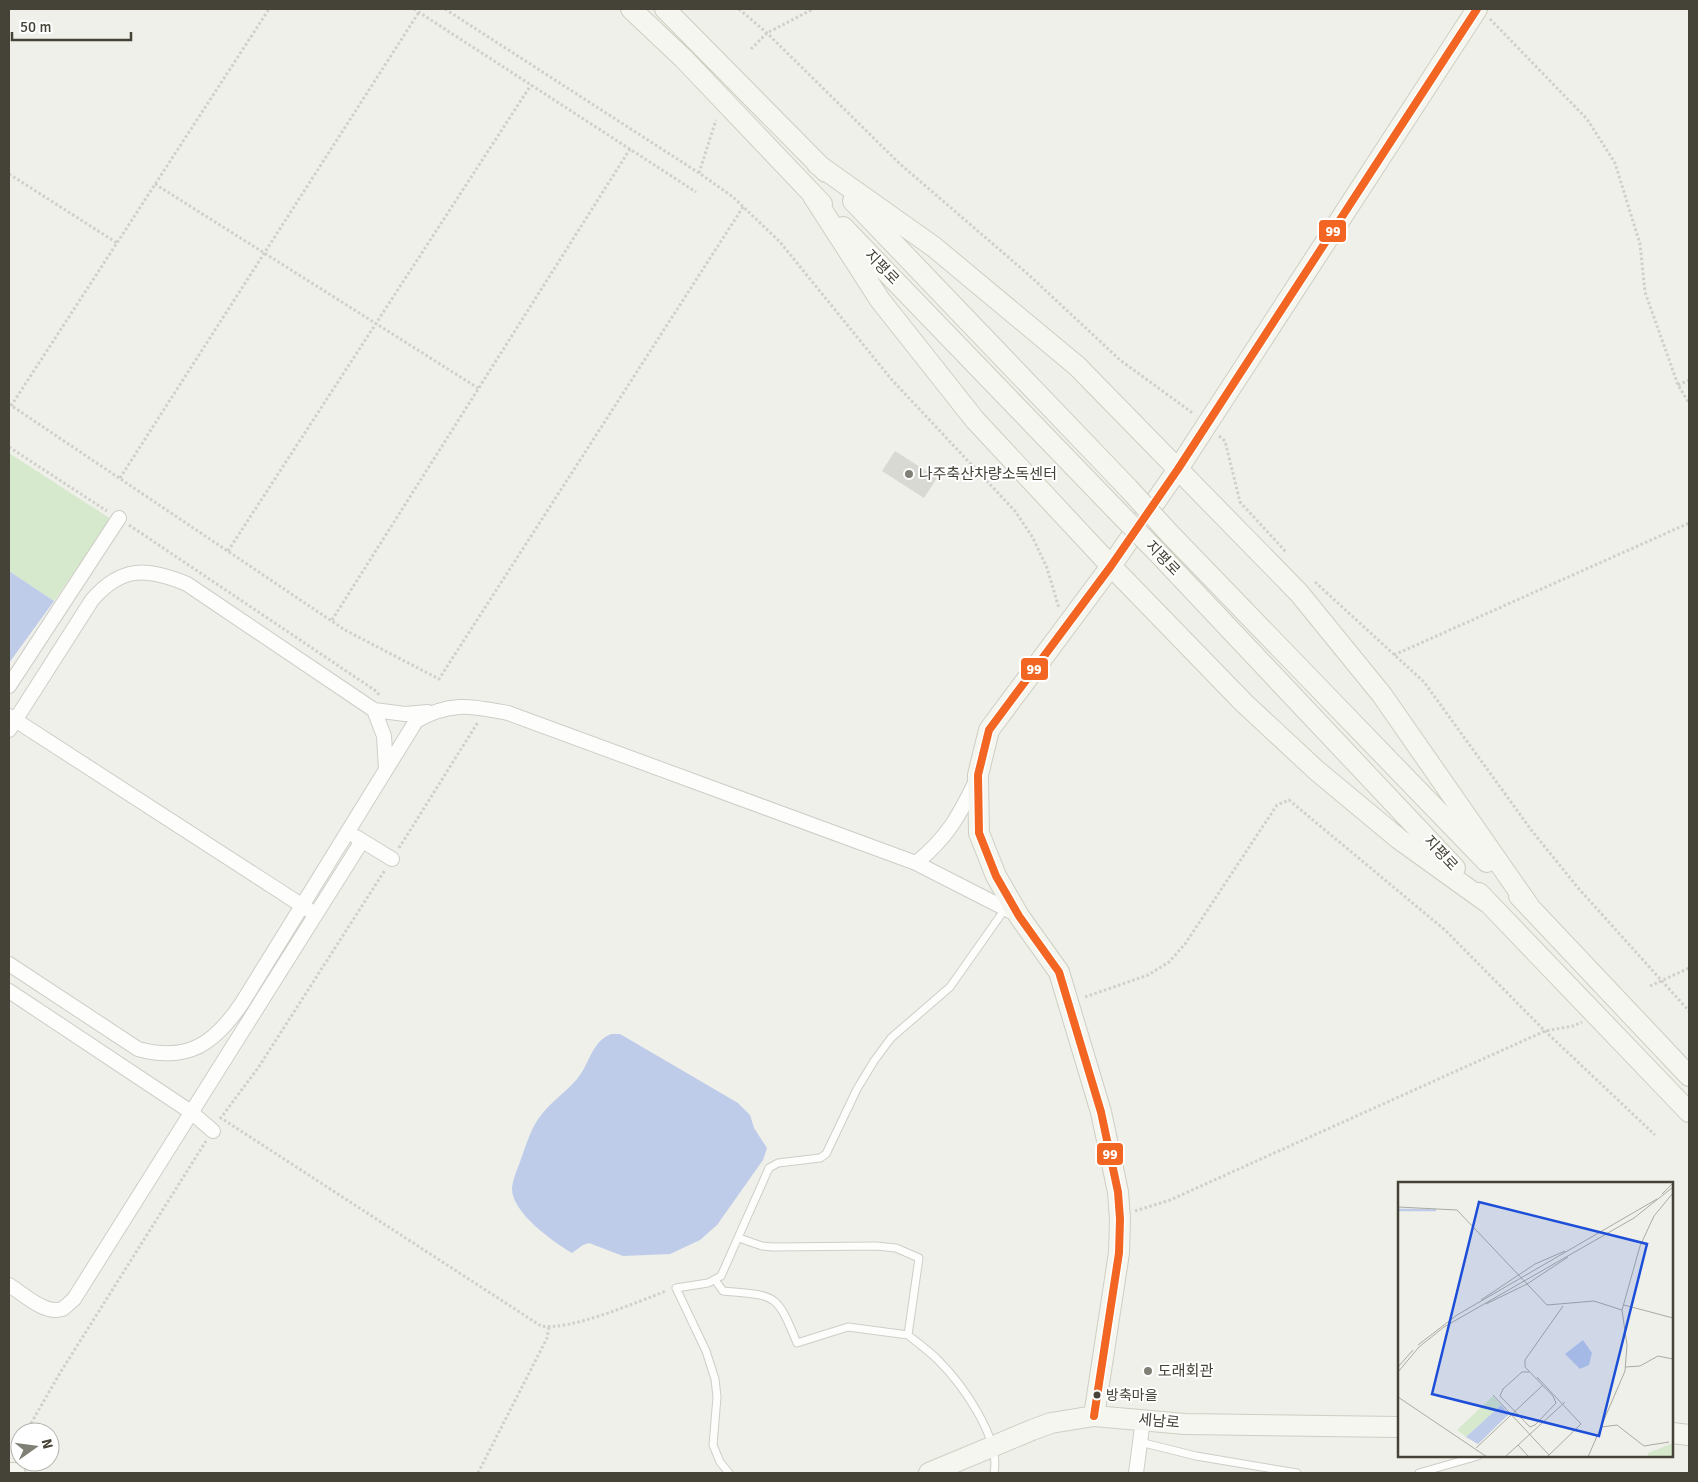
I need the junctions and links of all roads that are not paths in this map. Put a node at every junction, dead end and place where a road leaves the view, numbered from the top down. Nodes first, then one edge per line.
1 (631, 9) edge
2 (665, 9) edge
3 (1482, 12) edge
4 (817, 164) junction
5 (813, 196) junction
6 (1178, 469) junction
7 (119, 518) dead end
8 (1111, 566) junction
9 (9, 686) edge
10 (374, 710) junction
11 (434, 710) junction
12 (11, 722) edge
13 (386, 768) junction
14 (978, 775) junction
15 (347, 831) junction
16 (362, 841) junction
17 (392, 859) road end
18 (916, 863) junction
19 (1488, 903) junction
20 (301, 906) junction
21 (1529, 906) junction
22 (1012, 912) junction
23 (316, 914) junction
24 (9, 964) edge
25 (9, 991) edge
26 (1689, 1076) edge
27 (191, 1112) junction
28 (1689, 1112) edge
29 (212, 1131) road end
30 (739, 1238) junction
31 (715, 1280) junction
32 (9, 1285) edge
33 (908, 1335) junction
34 (1094, 1416) junction
35 (1143, 1420) junction
36 (1398, 1427) edge
37 (1673, 1432) edge
38 (1689, 1434) edge
39 (1140, 1442) junction
40 (992, 1445) junction
41 (1475, 1457) edge
42 (9, 1473) edge
43 (15, 1473) edge
44 (729, 1473) edge
45 (929, 1473) edge
46 (994, 1473) edge
47 (1136, 1473) edge
48 (1296, 1473) edge
49 (1419, 1473) edge

1 - 5 main road, 지평로
2 - 4 main road, 지평로
3 - 6 main road
4 - 6 main road
4 - 21 main road, 지평로, bridge
5 - 8 main road
5 - 19 main road, 지평로, bridge
6 - 8 main road
6 - 21 main road
7 - 9 street
8 - 14 main road
8 - 19 main road
10 - 11 street
10 - 12 street
10 - 13 street
11 - 13 street
11 - 18 street
12 - 20 street
13 - 15 street
14 - 18 street
14 - 22 main road
15 - 16 street
15 - 20 street
16 - 17 street
16 - 23 street
18 - 22 street
19 - 28 main road, 지평로
20 - 23 street
20 - 24 street
21 - 26 main road, 지평로
22 - 30 lane
22 - 34 main road
23 - 27 street
25 - 27 street
27 - 29 street
27 - 32 street
30 - 31 lane
30 - 33 lane
31 - 33 lane
31 - 44 lane
33 - 40 lane
34 - 35 main road, 세남로
34 - 40 main road, 세남로
35 - 36 main road, 세남로
35 - 39 street
37 - 38 main road
39 - 47 street
39 - 48 lane
40 - 45 main road, 세남로
40 - 46 lane
41 - 49 lane
42 - 43 main road

